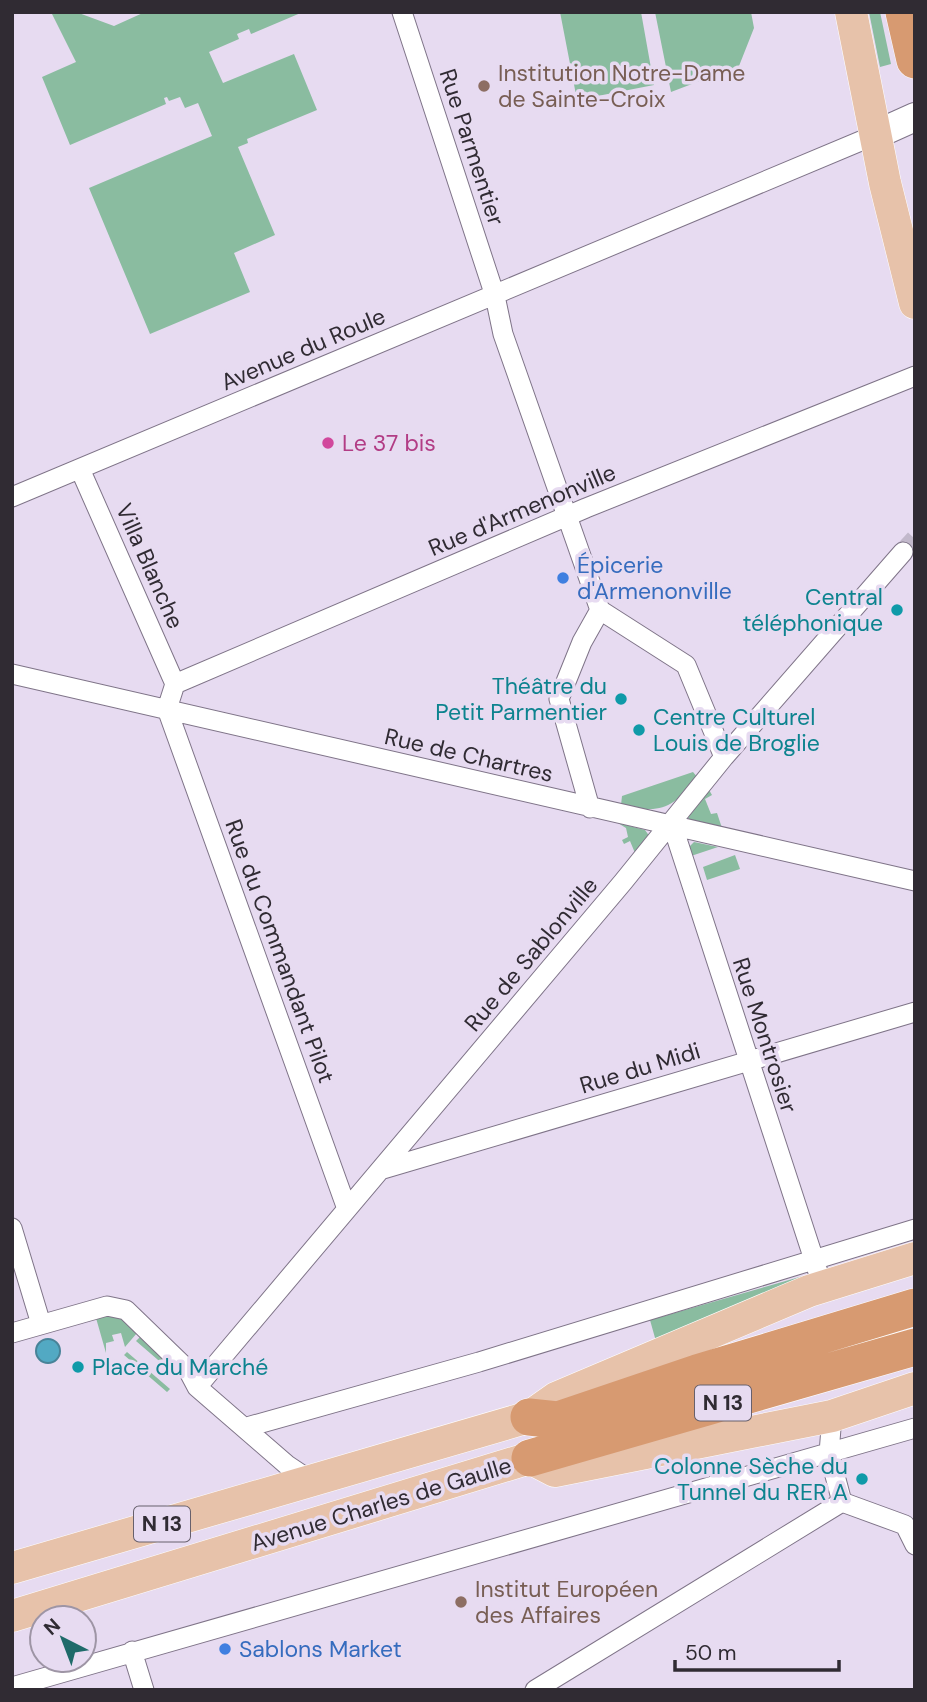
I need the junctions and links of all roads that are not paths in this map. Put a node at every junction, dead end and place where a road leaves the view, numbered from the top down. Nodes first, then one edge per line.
1 (402, 12) edge
2 (851, 12) edge
3 (904, 12) edge
4 (915, 60) edge
5 (897, 125) edge
6 (495, 296) junction
7 (915, 303) edge
8 (915, 376) edge
9 (80, 469) junction
10 (12, 497) edge
11 (568, 517) junction
12 (903, 552) tunnel mouth
13 (600, 610) junction
14 (12, 674) edge
15 (175, 684) junction
16 (167, 709) junction
17 (724, 757) junction
18 (590, 808) junction
19 (671, 824) junction
20 (915, 881) edge
21 (915, 1012) edge
22 (747, 1062) junction
23 (380, 1170) junction
24 (347, 1209) junction
25 (12, 1228) edge
26 (915, 1229) edge
27 (915, 1258) edge
28 (814, 1260) junction
29 (836, 1282) junction
30 (915, 1307) edge
31 (41, 1325) junction
32 (12, 1334) edge
33 (915, 1348) edge
34 (197, 1387) junction
35 (915, 1388) edge
36 (832, 1416) junction
37 (529, 1417) junction
38 (247, 1427) junction
39 (915, 1428) edge
40 (829, 1453) junction
41 (530, 1458) junction
42 (311, 1481) junction
43 (842, 1502) junction
44 (915, 1545) edge
45 (12, 1568) edge
46 (12, 1616) edge
47 (132, 1651) junction
48 (12, 1687) edge
49 (144, 1690) edge
50 (535, 1690) edge

1 - 6 street, Rue Parmentier
2 - 5 main road
3 - 4 highway
5 - 6 street, Avenue du Roule
5 - 7 main road
6 - 9 street, Avenue du Roule
6 - 11 street
8 - 11 street, Rue d'Armenonville
9 - 10 street, Avenue du Roule
9 - 15 street, Villa Blanche
11 - 13 street
11 - 15 street, Rue d'Armenonville
12 - 17 street, Rue de Sablonville
13 - 17 street
13 - 18 street
14 - 16 street, Rue de Chartres
15 - 16 street
16 - 18 street, Rue de Chartres
16 - 24 street, Rue du Commandant Pilot
17 - 19 street, Rue de Sablonville
18 - 19 street, Rue de Chartres
19 - 20 street, Rue de Chartres
19 - 22 street, Rue Montrosier
19 - 23 street, Rue de Sablonville
21 - 22 street, Rue du Midi
22 - 23 street, Rue du Midi
22 - 28 street, Rue Montrosier
23 - 24 street, Rue de Sablonville
24 - 34 street, Rue de Sablonville
25 - 31 street
26 - 28 street
27 - 29 main road, Avenue Charles de Gaulle
28 - 29 street
28 - 38 street
29 - 37 main road, Avenue Charles de Gaulle
30 - 37 highway, N 13
31 - 32 street
31 - 34 street
33 - 41 highway, N 13
34 - 38 street
35 - 36 main road, Avenue Charles de Gaulle
36 - 40 street
36 - 41 main road, Avenue Charles de Gaulle
37 - 42 main road, Avenue Charles de Gaulle / N 13
38 - 42 street
39 - 40 street
40 - 43 street
40 - 47 street
41 - 46 main road, Avenue Charles de Gaulle / N 13
42 - 45 main road, Avenue Charles de Gaulle / N 13
43 - 44 street
43 - 50 street
47 - 48 street
47 - 49 street

